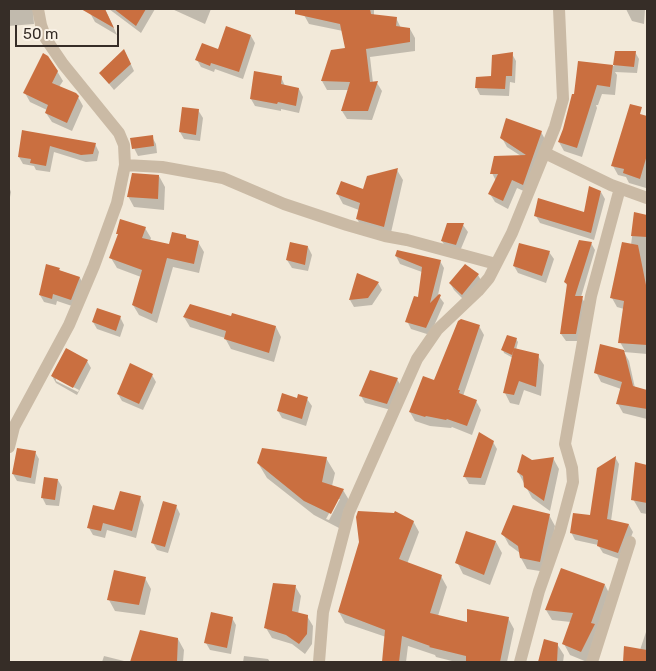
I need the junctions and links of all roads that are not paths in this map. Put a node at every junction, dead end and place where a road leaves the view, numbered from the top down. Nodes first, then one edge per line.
1 (38, 9) edge
2 (559, 9) edge
3 (545, 153) junction
4 (125, 164) junction
5 (620, 188) junction
6 (647, 198) edge
7 (496, 264) junction
8 (11, 426) edge
9 (9, 447) edge
10 (630, 542) dead end
11 (319, 662) edge
12 (520, 662) edge
13 (592, 662) edge

1 - 4 street
2 - 3 street
3 - 5 street
3 - 7 street
4 - 7 street
4 - 8 street
5 - 6 street
5 - 12 street
7 - 11 street
8 - 9 street
10 - 13 street

